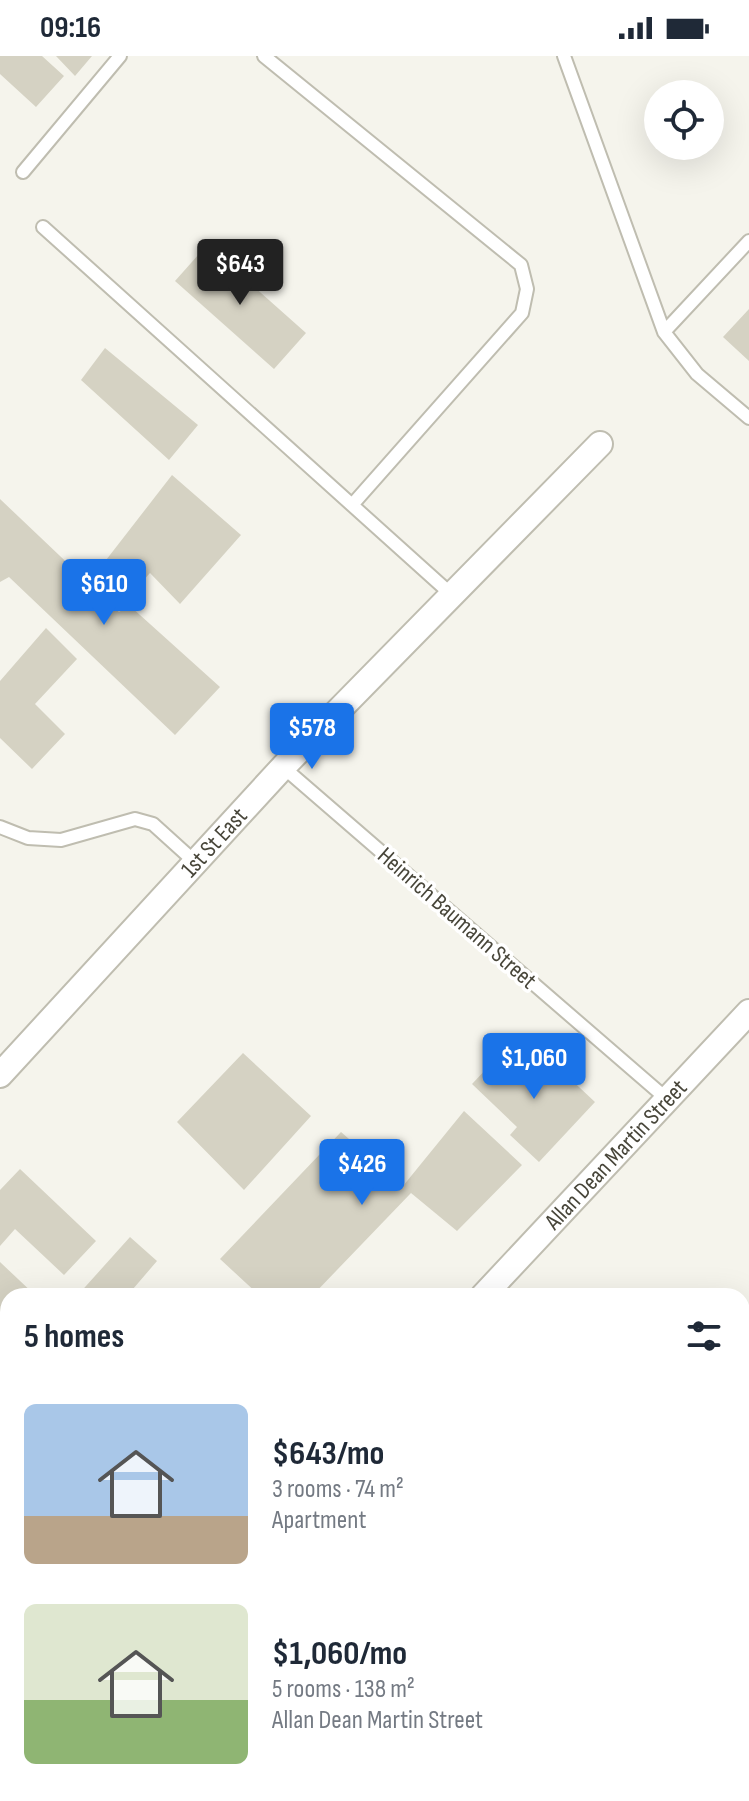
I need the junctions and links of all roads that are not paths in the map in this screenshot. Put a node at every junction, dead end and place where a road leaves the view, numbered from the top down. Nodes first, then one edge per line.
1 (120, 56) edge
2 (264, 56) edge
3 (564, 56) edge
4 (23, 172) dead end
5 (43, 227) dead end
6 (749, 241) edge
7 (664, 332) junction
8 (749, 418) edge
9 (600, 444) dead end
10 (352, 505) junction
11 (452, 595) junction
12 (283, 767) junction
13 (0, 827) edge
14 (195, 862) junction
15 (749, 1012) edge
16 (0, 1075) edge
17 (668, 1100) junction
18 (491, 1288) edge

1 - 4 lane
2 - 10 lane
3 - 7 lane
5 - 10 lane
6 - 7 lane
7 - 8 lane
9 - 11 street, 1st St East
10 - 11 lane
11 - 12 street, 1st St East
12 - 14 street, 1st St East
12 - 17 lane, Heinrich Baumann Street
13 - 14 lane
14 - 16 street, 1st St East
15 - 17 street, Allan Dean Martin Street
17 - 18 street, Allan Dean Martin Street

